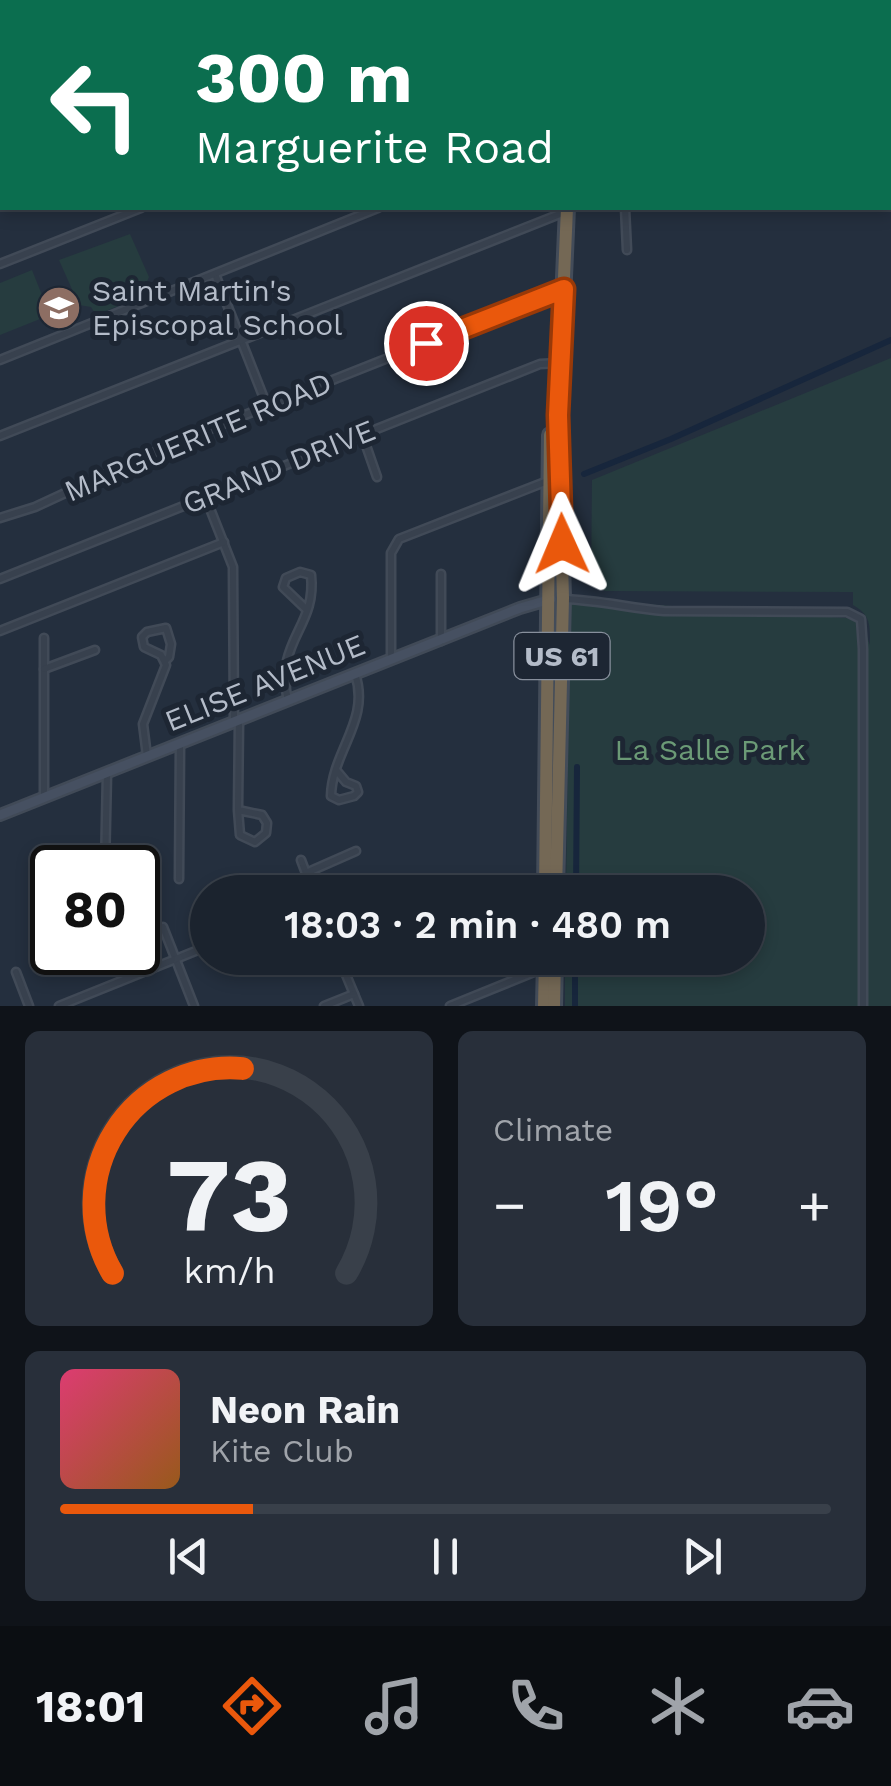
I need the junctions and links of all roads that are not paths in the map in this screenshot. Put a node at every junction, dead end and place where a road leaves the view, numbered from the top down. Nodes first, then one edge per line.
1 (137, 210) edge
2 (373, 210) edge
3 (563, 210) edge
4 (625, 210) edge
5 (627, 250) dead end
6 (0, 264) edge
7 (215, 274) junction
8 (560, 289) junction
9 (243, 340) junction
10 (0, 360) edge
11 (557, 363) junction
12 (267, 406) junction
13 (362, 434) junction
14 (0, 436) edge
15 (377, 477) dead end
16 (555, 478) junction
17 (206, 496) junction
18 (0, 518) edge
19 (224, 542) junction
20 (441, 574) dead end
21 (0, 579) edge
22 (556, 599) junction
23 (307, 610) junction
24 (0, 631) edge
25 (44, 638) dead end
26 (440, 640) junction
27 (95, 650) dead end
28 (391, 660) junction
29 (165, 661) junction
30 (44, 670) junction
31 (354, 674) junction
32 (288, 701) junction
33 (236, 722) junction
34 (180, 744) junction
35 (553, 752) junction
36 (147, 757) junction
37 (336, 770) junction
38 (107, 773) junction
39 (44, 798) junction
40 (238, 810) junction
41 (0, 815) edge
42 (105, 845) edge
43 (356, 851) dead end
44 (300, 860) dead end
45 (306, 873) joint
46 (547, 875) edge
47 (556, 875) edge
48 (179, 879) dead end
49 (163, 927) dead end
50 (190, 953) edge
51 (175, 959) junction
52 (16, 972) dead end
53 (346, 975) edge
54 (520, 975) edge
55 (548, 975) edge
56 (551, 975) edge
57 (354, 994) junction
58 (30, 1006) edge
59 (59, 1006) edge
60 (194, 1006) edge
61 (324, 1006) edge
62 (358, 1006) edge
63 (450, 1006) edge
64 (544, 1006) edge
65 (554, 1006) edge
66 (862, 1006) edge

1 - 6 street
2 - 7 street
3 - 8 highway, US 61
3 - 9 street
4 - 5 street
7 - 9 street
7 - 10 street
8 - 11 highway, US 61
8 - 12 street, MARGUERITE ROAD
9 - 12 street
9 - 14 street
11 - 13 street, GRAND DRIVE
11 - 16 highway, US 61
12 - 18 street, MARGUERITE ROAD
13 - 15 street
13 - 17 street, GRAND DRIVE
16 - 22 highway, US 61
16 - 28 street
17 - 19 street
17 - 21 street, GRAND DRIVE
19 - 24 street
19 - 33 street
20 - 26 street
22 - 26 street, ELISE AVENUE
22 - 35 highway, US 61
22 - 66 street
23 - 23 street
23 - 32 street
25 - 30 street
26 - 28 street, ELISE AVENUE
27 - 30 street
28 - 31 street, ELISE AVENUE
29 - 29 street
29 - 36 street
30 - 39 street
31 - 32 street, ELISE AVENUE
31 - 37 street
32 - 33 street, ELISE AVENUE
33 - 34 street, ELISE AVENUE
33 - 40 street
34 - 36 street, ELISE AVENUE
34 - 48 street
35 - 46 highway, US 61
35 - 47 highway, US 61
36 - 38 street, ELISE AVENUE
37 - 37 street
38 - 39 street, ELISE AVENUE
38 - 42 street
39 - 41 street, ELISE AVENUE
40 - 40 street
43 - 45 street
44 - 45 street
49 - 51 street
50 - 51 street
51 - 59 street
51 - 60 street
52 - 58 street
53 - 57 street
54 - 63 street
55 - 64 highway
56 - 65 highway
57 - 61 street
57 - 62 street

